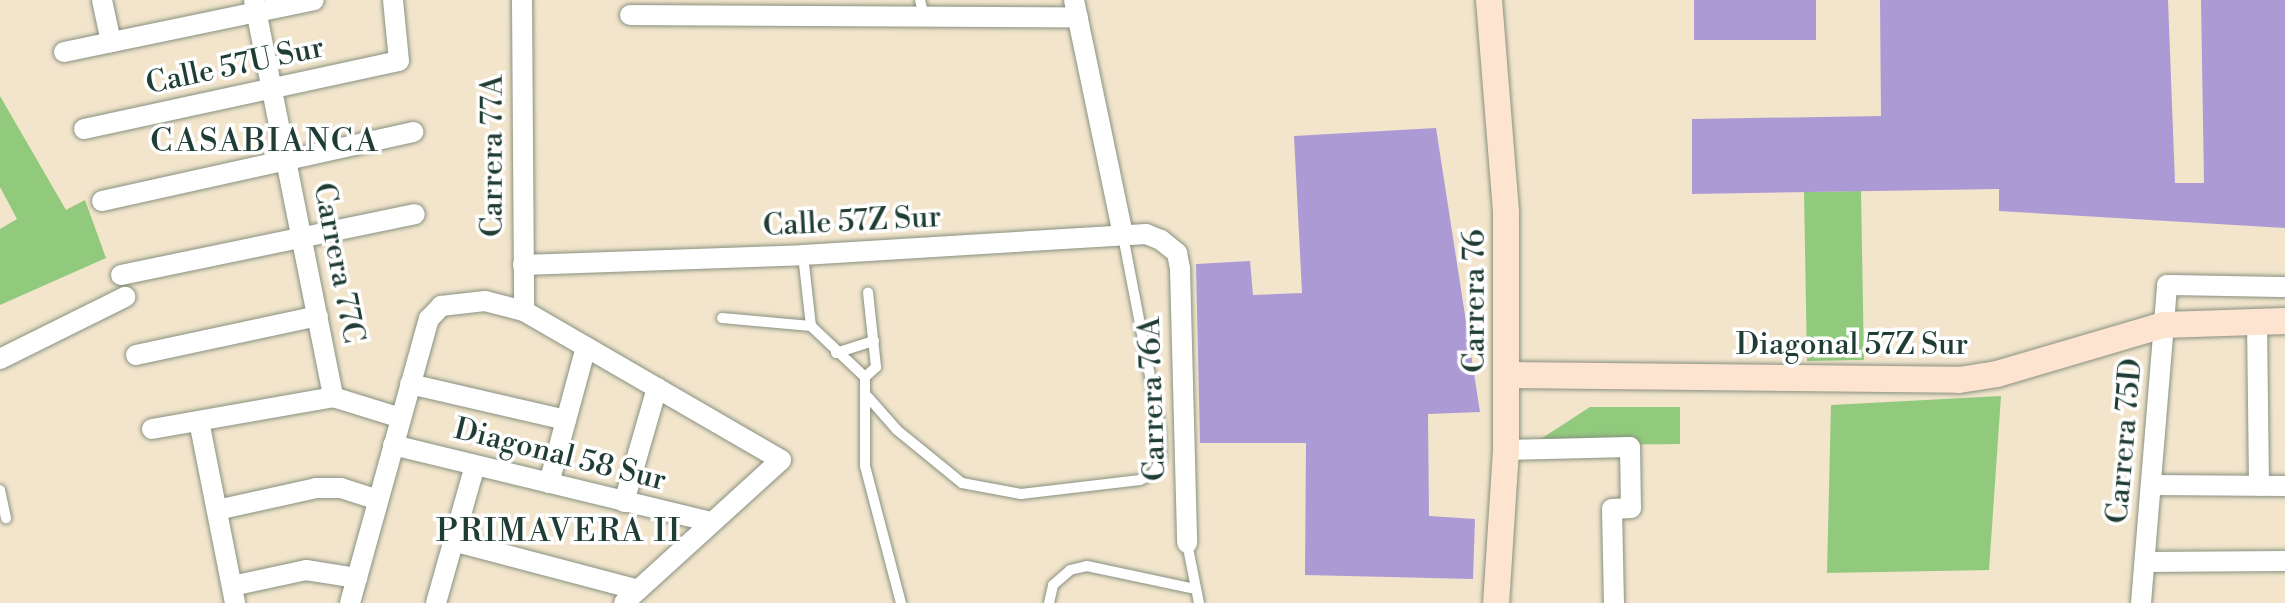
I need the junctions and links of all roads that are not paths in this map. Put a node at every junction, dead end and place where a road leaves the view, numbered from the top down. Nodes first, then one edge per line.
1 (102, 0) edge
2 (314, 0) edge
3 (393, 0) edge
4 (522, 0) edge
5 (1489, 0) edge
6 (255, 6) edge
7 (922, 8) edge
8 (1076, 8) edge
9 (630, 15) dead end
10 (111, 42) junction
11 (64, 52) dead end
12 (272, 88) junction
13 (84, 129) dead end
14 (413, 132) dead end
15 (287, 160) junction
16 (102, 201) dead end
17 (415, 214) dead end
18 (1123, 235) junction
19 (302, 238) junction
20 (1177, 253) joint
21 (803, 255) junction
22 (523, 265) junction
23 (121, 275) dead end
24 (2285, 287) edge
25 (868, 292) dead end
26 (125, 297) dead end
27 (524, 311) junction
28 (318, 316) junction
29 (722, 318) dead end
30 (2257, 321) junction
31 (2285, 321) edge
32 (2164, 325) junction
33 (811, 326) junction
34 (874, 341) junction
35 (586, 347) junction
36 (836, 353) junction
37 (136, 355) dead end
38 (0, 359) edge
39 (1507, 375) junction
40 (865, 377) junction
41 (410, 384) junction
42 (657, 388) junction
43 (333, 397) junction
44 (868, 397) junction
45 (401, 418) junction
46 (566, 420) junction
47 (199, 421) junction
48 (152, 429) dead end
49 (393, 445) junction
50 (1506, 450) junction
51 (475, 465) junction
52 (549, 483) junction
53 (2151, 485) junction
54 (2259, 486) junction
55 (2285, 486) edge
56 (0, 490) edge
57 (378, 500) junction
58 (624, 502) junction
59 (217, 510) junction
60 (6, 518) dead end
61 (712, 522) junction
62 (453, 541) junction
63 (1187, 543) joint
64 (2285, 561) edge
65 (2145, 562) junction
66 (357, 578) junction
67 (1195, 589) junction
68 (234, 594) edge
69 (631, 597) edge
70 (350, 603) edge
71 (436, 603) edge
72 (901, 603) edge
73 (1049, 603) edge
74 (1199, 603) edge
75 (1496, 603) edge
76 (1614, 603) edge
77 (2141, 603) edge

1 - 10 street
2 - 6 street
3 - 12 street, Calle 57U Sur
4 - 22 street, Carrera 77A
5 - 39 street, Carrera 76
6 - 10 street
6 - 12 street, Carrera 77C
7 - 8 street
7 - 9 street
8 - 18 street
10 - 11 street
12 - 13 street, Calle 57U Sur
12 - 15 street, Carrera 77C
14 - 15 street
15 - 16 street
15 - 19 street, Carrera 77C
17 - 19 street
18 - 20 street, Calle 57Z Sur
18 - 21 street, Calle 57Z Sur
18 - 44 lane
19 - 23 street
19 - 28 street, Carrera 77C
20 - 63 street, Carrera 76A
21 - 22 street, Calle 57Z Sur
21 - 33 lane
22 - 27 street, Carrera 77A
24 - 32 street, Carrera 75D
25 - 34 lane
26 - 38 street
27 - 35 street
27 - 41 street
28 - 37 street
28 - 43 street, Carrera 77C
29 - 33 lane
30 - 31 street, Diagonal 57Z Sur
30 - 32 street, Diagonal 57Z Sur
30 - 54 street
32 - 39 street, Diagonal 57Z Sur
32 - 53 street, Carrera 75D
33 - 36 lane
34 - 36 lane
34 - 40 lane
35 - 42 street
35 - 46 street
36 - 40 lane
39 - 50 street, Carrera 76
40 - 44 lane
41 - 45 street
41 - 46 street
42 - 58 street
42 - 61 street
43 - 45 street
43 - 47 street
44 - 72 lane
45 - 49 street
46 - 52 street
47 - 48 street
47 - 59 street
49 - 51 street, Diagonal 58 Sur
49 - 57 street
50 - 75 street, Carrera 76
50 - 76 street
51 - 52 street, Diagonal 58 Sur
51 - 62 street
52 - 58 street, Diagonal 58 Sur
53 - 54 street
53 - 65 street, Carrera 75D
54 - 55 street
56 - 60 lane
57 - 59 street
57 - 66 street
58 - 61 street, Diagonal 58 Sur
59 - 68 street
61 - 69 street
62 - 69 street
62 - 71 street
63 - 67 lane
64 - 65 street
65 - 77 street, Carrera 75D
66 - 68 street
66 - 70 street
67 - 73 lane
67 - 74 lane

